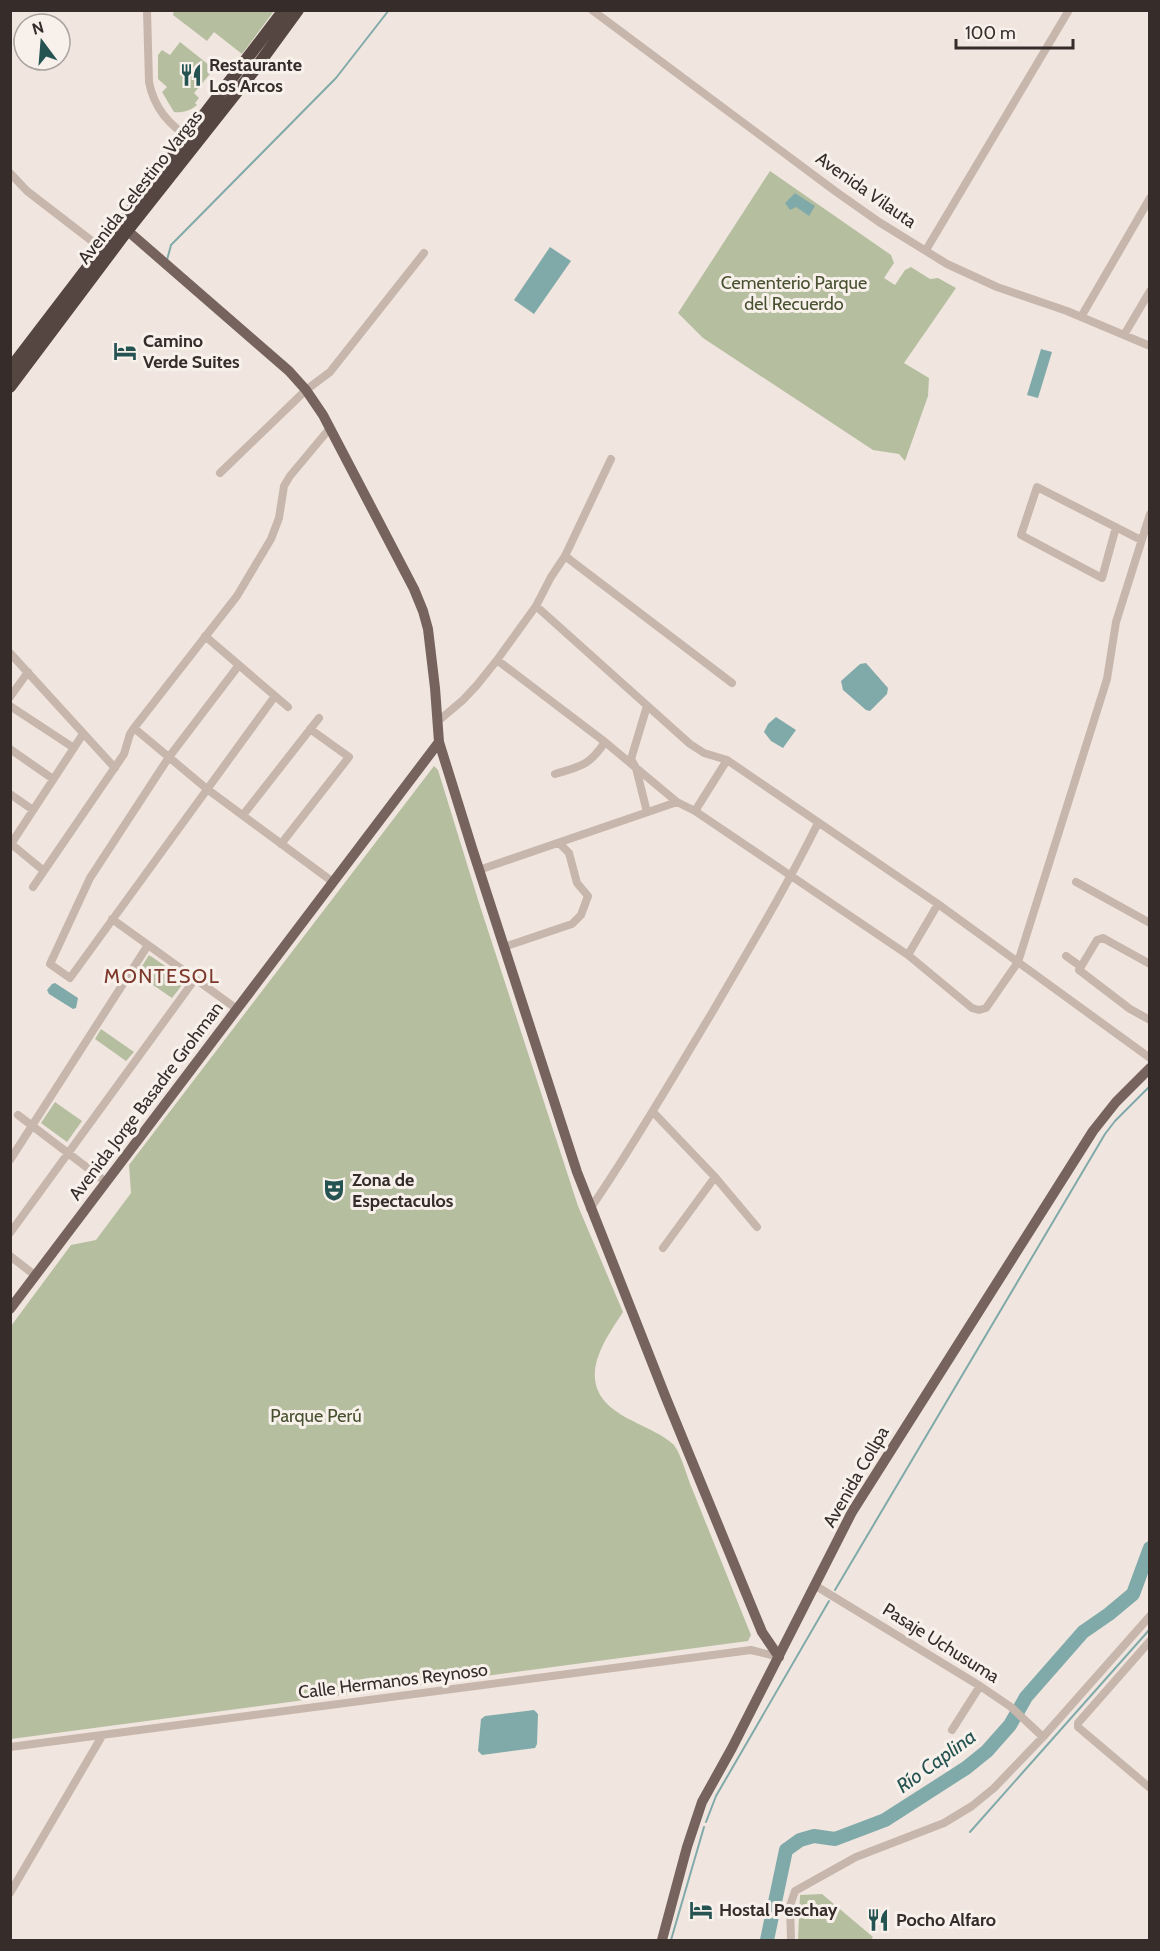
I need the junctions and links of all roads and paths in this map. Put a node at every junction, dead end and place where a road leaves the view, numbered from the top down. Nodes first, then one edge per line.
1 (147, 10) edge
2 (284, 10) edge
3 (298, 10) edge
4 (592, 10) edge
5 (1069, 10) edge
6 (250, 65) junction
7 (192, 140) junction
8 (10, 173) edge
9 (1149, 198) edge
10 (123, 228) junction
11 (101, 248) junction
12 (926, 250) junction
13 (424, 253) dead end
14 (93, 268) junction
15 (1149, 291) edge
16 (1081, 317) junction
17 (1124, 335) junction
18 (1149, 346) edge
19 (18, 364) edge
20 (10, 387) edge
21 (306, 390) junction
22 (330, 428) junction
23 (611, 459) dead end
24 (220, 473) dead end
25 (1149, 514) edge
26 (1116, 527) junction
27 (1141, 540) junction
28 (565, 556) junction
29 (536, 606) junction
30 (205, 636) junction
31 (10, 653) edge
32 (497, 660) junction
33 (239, 665) junction
34 (28, 672) junction
35 (732, 683) dead end
36 (275, 696) junction
37 (10, 697) edge
38 (10, 706) edge
39 (647, 706) junction
40 (288, 707) dead end
41 (319, 718) dead end
42 (437, 722) junction
43 (134, 728) junction
44 (310, 729) junction
45 (83, 734) junction
46 (439, 742) junction
47 (605, 742) junction
48 (74, 748) junction
49 (10, 749) edge
50 (169, 757) junction
51 (727, 760) junction
52 (114, 768) junction
53 (636, 768) junction
54 (555, 774) dead end
55 (53, 779) junction
56 (207, 789) junction
57 (10, 794) edge
58 (677, 802) junction
59 (33, 810) junction
60 (695, 811) junction
61 (647, 812) junction
62 (243, 815) junction
63 (818, 824) junction
64 (559, 843) junction
65 (11, 844) edge
66 (282, 844) junction
67 (478, 870) junction
68 (44, 871) junction
69 (792, 875) junction
70 (333, 882) junction
71 (1076, 882) dead end
72 (33, 887) dead end
73 (938, 904) junction
74 (112, 919) junction
75 (1149, 923) edge
76 (148, 945) junction
77 (504, 947) junction
78 (908, 955) junction
79 (1066, 956) dead end
80 (1018, 962) junction
81 (1149, 964) edge
82 (1080, 966) junction
83 (195, 979) junction
84 (237, 1009) junction
85 (1149, 1020) edge
86 (1149, 1058) edge
87 (1149, 1068) edge
88 (653, 1112) junction
89 (18, 1115) dead end
90 (34, 1127) junction
91 (69, 1154) junction
92 (10, 1161) edge
93 (715, 1177) junction
94 (106, 1182) junction
95 (590, 1209) junction
96 (758, 1227) dead end
97 (10, 1233) edge
98 (663, 1248) dead end
99 (10, 1256) edge
100 (36, 1276) junction
101 (10, 1309) edge
102 (816, 1586) junction
103 (1149, 1616) edge
104 (1149, 1641) edge
105 (778, 1657) junction
106 (980, 1686) junction
107 (952, 1730) dead end
108 (102, 1736) junction
109 (1043, 1737) junction
110 (10, 1747) edge
111 (1149, 1788) edge
112 (10, 1893) edge
113 (662, 1941) edge
114 (791, 1941) edge

1 - 7 street
2 - 6 highway, Avenida Celestino Vargas
3 - 6 highway, Avenida Celestino Vargas
4 - 12 street, Avenida Vilauta
5 - 12 street
6 - 7 highway, Avenida Celestino Vargas
7 - 10 highway, Avenida Celestino Vargas
8 - 11 street
9 - 16 street
10 - 11 highway, Avenida Celestino Vargas
10 - 14 highway, Avenida Celestino Vargas
10 - 21 main road
11 - 14 highway, Avenida Celestino Vargas
12 - 16 street, Avenida Vilauta
13 - 21 street
14 - 19 highway, Avenida Celestino Vargas
15 - 17 street
16 - 17 street, Avenida Vilauta
17 - 18 street, Avenida Vilauta
19 - 20 highway, Avenida Celestino Vargas
21 - 22 main road
21 - 24 street
22 - 30 street
22 - 42 main road
23 - 28 street
25 - 27 street
26 - 26 street
26 - 27 street
27 - 80 street
28 - 29 street
28 - 35 street
29 - 32 street
29 - 39 street
30 - 33 street
30 - 43 street
31 - 34 street
32 - 42 street
32 - 47 street
33 - 36 street
33 - 50 street
34 - 37 street
34 - 45 street
36 - 40 street
36 - 56 street
38 - 48 street
39 - 51 street
39 - 53 street
41 - 44 street
42 - 46 main road
43 - 50 street
43 - 52 street
44 - 62 street
44 - 66 street
45 - 48 street
45 - 52 street
46 - 67 main road
46 - 70 main road, Avenida Jorge Basadre Grohman
47 - 53 street
47 - 54 street
48 - 55 street
49 - 55 street
50 - 56 street
50 - 74 street
51 - 60 street
51 - 63 street
52 - 68 street
53 - 58 street
53 - 61 street
55 - 59 street
56 - 62 street
56 - 74 street
57 - 59 street
58 - 60 street
58 - 61 street
59 - 65 street
60 - 69 street
61 - 64 street
62 - 66 street
63 - 69 street
63 - 73 street
64 - 67 street
64 - 77 street
65 - 68 street
66 - 70 street
67 - 77 main road
68 - 72 street
69 - 78 street
69 - 88 street
70 - 84 main road, Avenida Jorge Basadre Grohman
71 - 75 street
73 - 78 street
73 - 80 street
74 - 76 street
76 - 83 street
76 - 90 street
77 - 95 main road
78 - 80 street
79 - 82 street
80 - 86 street
81 - 82 street
82 - 85 street
83 - 84 street
83 - 91 street
84 - 94 main road, Avenida Jorge Basadre Grohman
87 - 102 main road, Avenida Collpa
88 - 93 street
88 - 95 street
89 - 90 street
90 - 91 street
90 - 92 street
91 - 94 street
91 - 97 street
93 - 96 street
93 - 98 street
94 - 100 main road, Avenida Jorge Basadre Grohman
95 - 105 main road
99 - 100 street
100 - 101 main road, Avenida Jorge Basadre Grohman
102 - 105 main road, Avenida Collpa
102 - 106 street, Pasaje Uchusuma
103 - 109 street
104 - 111 street
105 - 108 street, Calle Hermanos Reynoso
105 - 113 main road, Avenida Collpa
106 - 107 street
106 - 109 street, Pasaje Uchusuma
108 - 110 street, Calle Hermanos Reynoso
108 - 112 street
109 - 114 street

